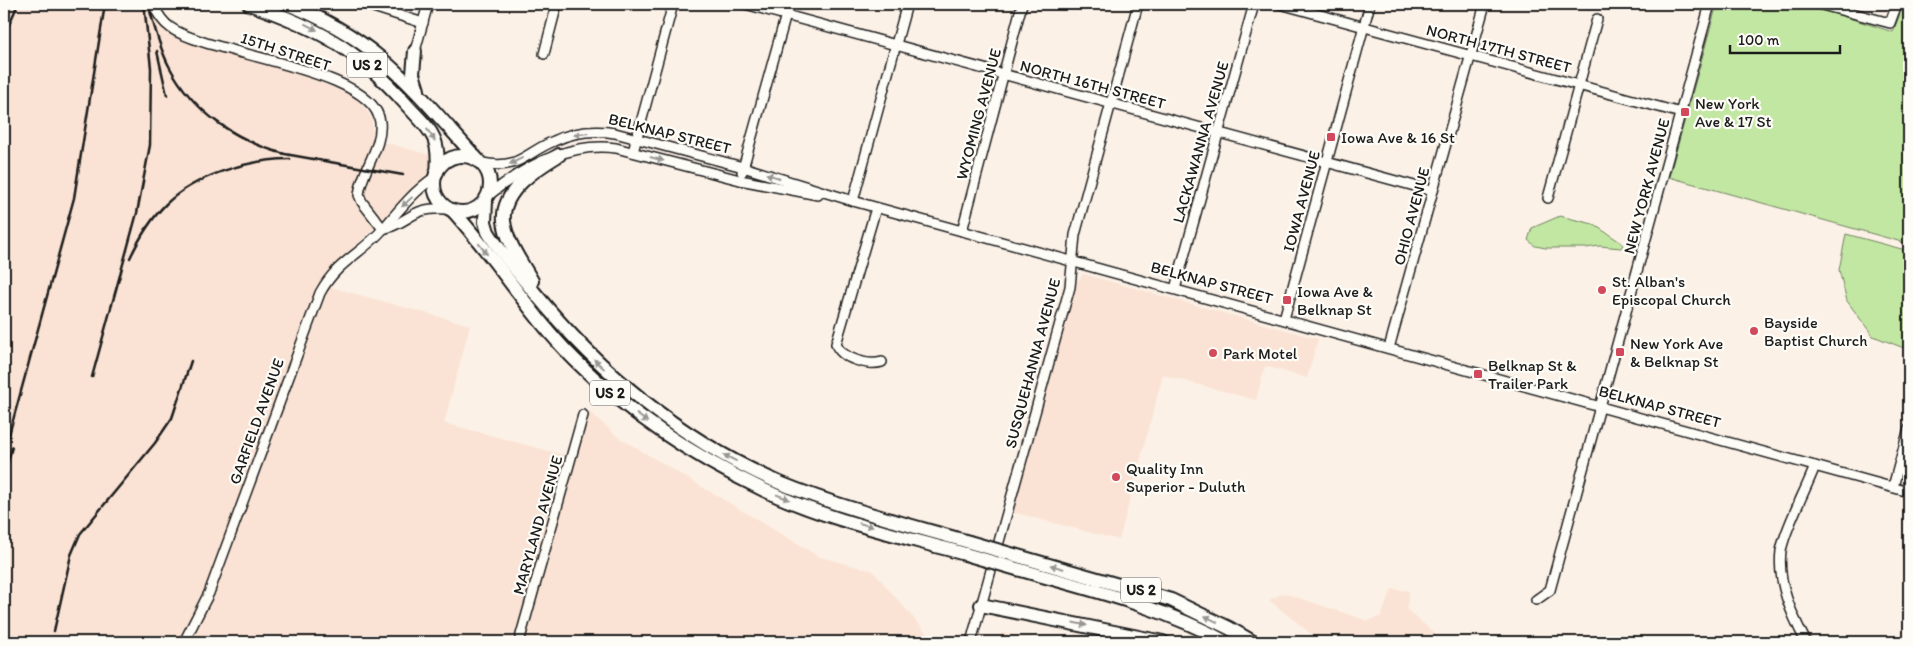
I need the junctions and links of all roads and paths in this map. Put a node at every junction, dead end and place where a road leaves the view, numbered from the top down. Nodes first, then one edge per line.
1 (153, 4) edge
2 (250, 4) edge
3 (286, 4) edge
4 (364, 4) edge
5 (428, 4) edge
6 (557, 4) edge
7 (673, 4) edge
8 (745, 4) edge
9 (789, 4) edge
10 (907, 4) edge
11 (1022, 4) edge
12 (1138, 4) edge
13 (1254, 4) edge
14 (1280, 4) edge
15 (1370, 4) edge
16 (1484, 4) edge
17 (1710, 4) edge
18 (1818, 4) edge
19 (1897, 4) edge
20 (786, 15) junction
21 (1597, 19) dead end
22 (423, 23) junction
23 (1364, 27) junction
24 (896, 46) junction
25 (415, 50) junction
26 (544, 54) dead end
27 (1470, 56) junction
28 (382, 58) junction
29 (1003, 75) junction
30 (1580, 86) junction
31 (420, 95) junction
32 (1111, 104) junction
33 (1680, 113) junction
34 (1218, 132) junction
35 (637, 138) junction
36 (633, 152) junction
37 (558, 155) junction
38 (480, 162) junction
39 (1327, 162) junction
40 (743, 167) junction
41 (436, 174) junction
42 (740, 180) junction
43 (1434, 191) junction
44 (488, 198) junction
45 (1548, 198) dead end
46 (853, 201) junction
47 (876, 208) junction
48 (450, 210) junction
49 (383, 229) junction
50 (962, 231) junction
51 (1071, 260) junction
52 (1175, 289) junction
53 (548, 309) junction
54 (1284, 319) junction
55 (1390, 348) junction
56 (882, 362) dead end
57 (1601, 406) junction
58 (583, 415) dead end
59 (1909, 428) edge
60 (1815, 466) junction
61 (1893, 488) junction
62 (1909, 492) edge
63 (967, 548) junction
64 (1019, 563) junction
65 (1536, 600) dead end
66 (981, 606) junction
67 (184, 642) edge
68 (520, 642) edge
69 (971, 642) edge
70 (1163, 642) edge
71 (1226, 642) edge
72 (1253, 642) edge
73 (1806, 642) edge

1 - 49 street, 15TH STREET
2 -> 41 highway, US 2
3 - 28 highway, US 2
4 - 22 street
5 - 22 street
6 - 26 street
7 - 35 street
8 - 20 street, NORTH 16TH STREET
9 - 20 street
10 - 24 street
11 - 29 street, WYOMING AVENUE
12 - 32 street, SUSQUEHANNA AVENUE
13 - 34 street, LACKAWANNA AVENUE
14 - 23 street, NORTH 17TH STREET
15 - 23 street, IOWA AVENUE
16 - 27 street, OHIO AVENUE
17 - 33 street, NEW YORK AVENUE
18 - 19 street
20 - 24 street, NORTH 16TH STREET
20 - 40 street
21 - 30 street
22 - 25 street
23 - 27 street, NORTH 17TH STREET
23 - 39 street, IOWA AVENUE
24 - 29 street, NORTH 16TH STREET
24 - 46 street
25 - 28 highway
25 - 31 highway
27 - 30 street, NORTH 17TH STREET
27 - 43 street, OHIO AVENUE
28 - 31 highway, US 2
29 - 32 street, NORTH 16TH STREET
29 - 50 street, WYOMING AVENUE
30 - 33 street, NORTH 17TH STREET
30 - 45 street
31 - 38 highway, US 2
32 - 34 street, NORTH 16TH STREET
32 - 51 street, SUSQUEHANNA AVENUE
33 - 57 street, NEW YORK AVENUE
34 - 39 street, NORTH 16TH STREET
34 - 52 street, LACKAWANNA AVENUE
35 - 36 street
35 -> 38 street, BELKNAP STREET
35 - 40 street, BELKNAP STREET
36 - 37 street, BELKNAP STREET
36 -> 42 street, BELKNAP STREET
37 - 44 street, BELKNAP STREET
37 - 53 highway
38 - 41 highway
38 - 44 highway, US 2
39 - 43 street, NORTH 16TH STREET
39 - 54 street, IOWA AVENUE
40 - 42 street
46 -> 40 street, BELKNAP STREET
41 - 48 highway, US 2
41 -> 49 street, GARFIELD AVENUE
42 - 46 street, BELKNAP STREET
43 - 55 street, OHIO AVENUE
44 - 48 highway
44 - 53 highway, US 2
46 - 47 street, BELKNAP STREET
47 - 50 street, BELKNAP STREET
47 - 56 street
48 - 49 street, GARFIELD AVENUE
48 -> 63 highway, US 2
49 - 67 street, GARFIELD AVENUE
50 - 51 street, BELKNAP STREET
51 - 52 street, BELKNAP STREET
51 - 66 street, SUSQUEHANNA AVENUE
52 - 54 street, BELKNAP STREET
63 -> 53 highway, US 2
54 - 55 street, BELKNAP STREET
55 - 57 street, BELKNAP STREET
57 - 60 street, BELKNAP STREET
57 - 65 street, NEW YORK AVENUE
58 - 68 street, MARYLAND AVENUE
59 - 61 street
60 - 61 street, BELKNAP STREET
60 - 73 street
61 - 62 street, BELKNAP STREET
63 - 64 highway, US 2, bridge
64 - 71 highway, US 2
72 -> 64 highway, US 2
66 - 69 street, SUSQUEHANNA AVENUE
66 -> 70 highway

